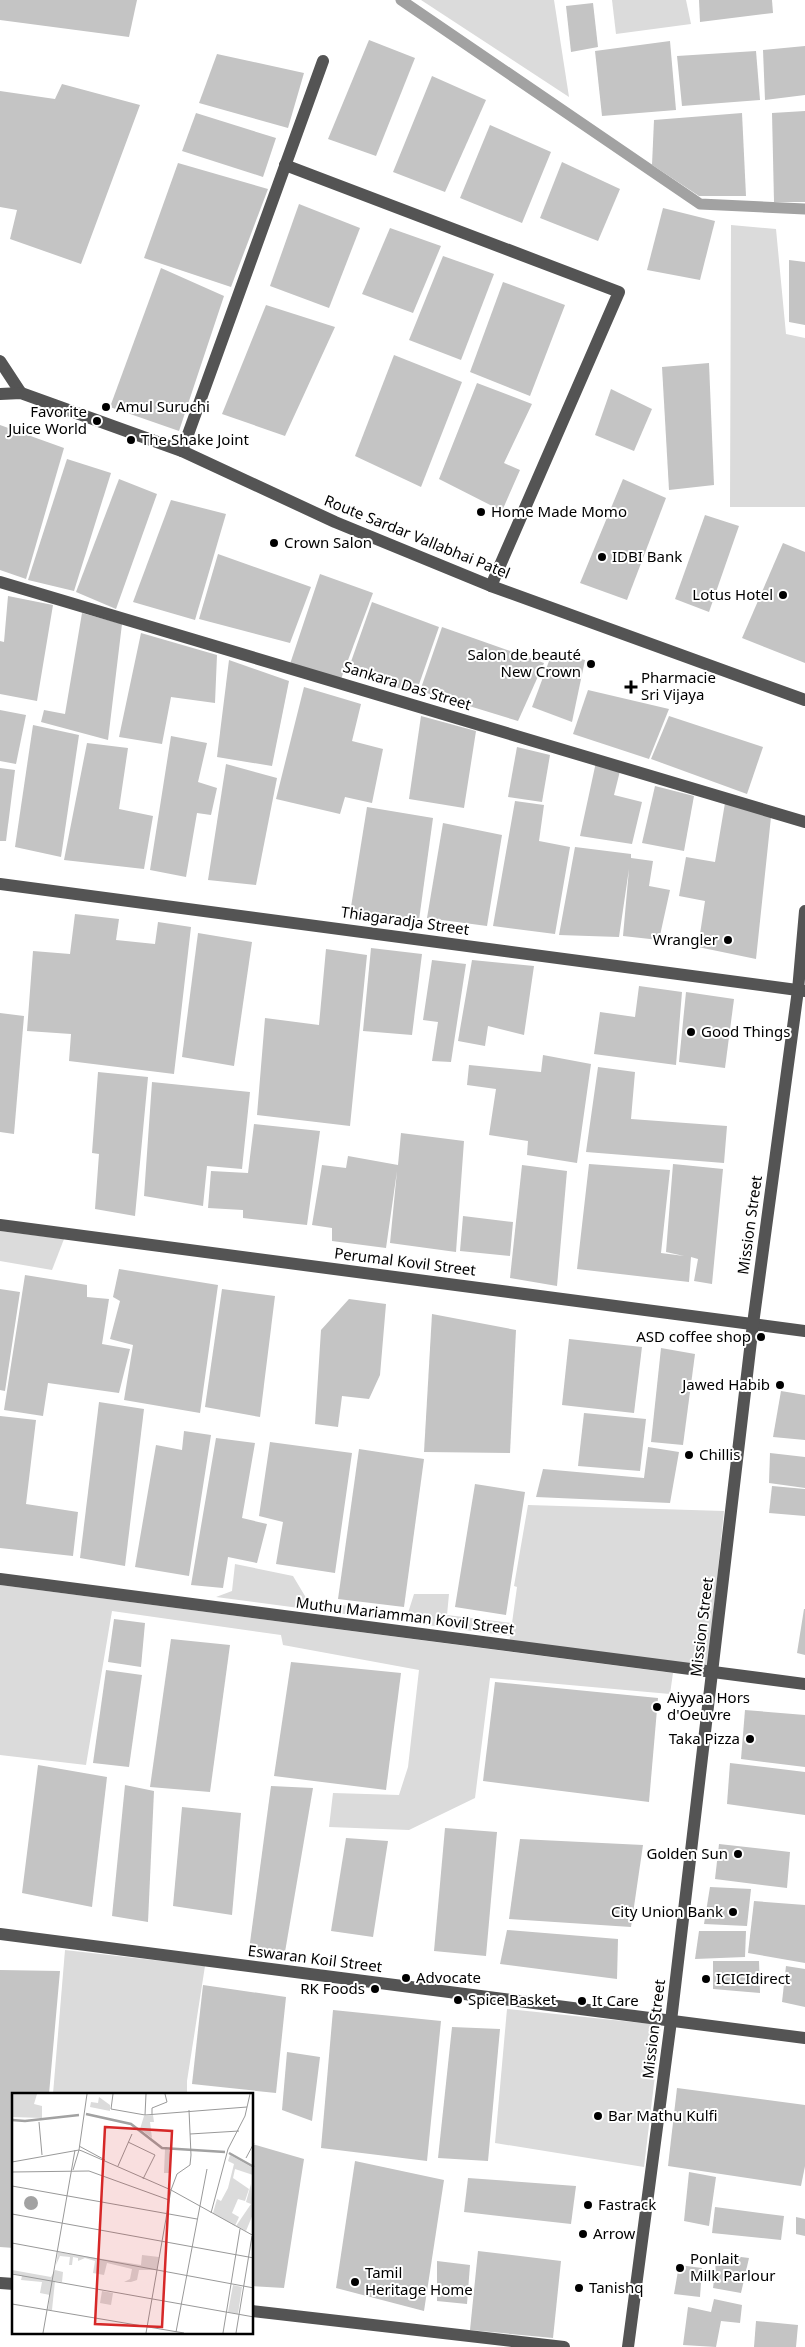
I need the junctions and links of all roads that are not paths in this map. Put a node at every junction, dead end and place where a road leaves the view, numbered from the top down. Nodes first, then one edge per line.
1 (323, 60) dead end
2 (285, 165) junction
3 (0, 362) edge
4 (21, 393) junction
5 (0, 394) edge
6 (182, 451) junction
7 (0, 582) edge
8 (491, 586) junction
9 (805, 700) edge
10 (805, 822) edge
11 (0, 884) edge
12 (805, 911) edge
13 (802, 990) edge
14 (0, 1226) edge
15 (753, 1324) junction
16 (805, 1331) edge
17 (0, 1579) edge
18 (713, 1672) junction
19 (805, 1684) edge
20 (0, 1934) edge
21 (672, 2021) junction
22 (805, 2038) edge
23 (254, 2312) edge
24 (564, 2347) edge
25 (628, 2347) edge

1 - 2 street
2 - 6 street
2 - 8 street
3 - 4 street
4 - 5 street
4 - 6 street, Route Sardar Vallabhai Patel
6 - 8 street, Route Sardar Vallabhai Patel
7 - 10 street, Sankara Das Street
8 - 9 street, Route Sardar Vallabhai Patel
11 - 13 street, Thiagaradja Street
12 - 13 street, Mission Street
13 - 15 street, Mission Street
14 - 15 street, Perumal Kovil Street
15 - 16 street, Perumal Kovil Street
15 - 18 street, Mission Street
17 - 18 street, Muthu Mariamman Kovil Street
18 - 19 street, Muthu Mariamman Kovil Street
18 - 21 street, Mission Street
20 - 21 street, Eswaran Koil Street
21 - 22 street, Eswaran Koil Street
21 - 25 street, Mission Street
23 - 24 street

